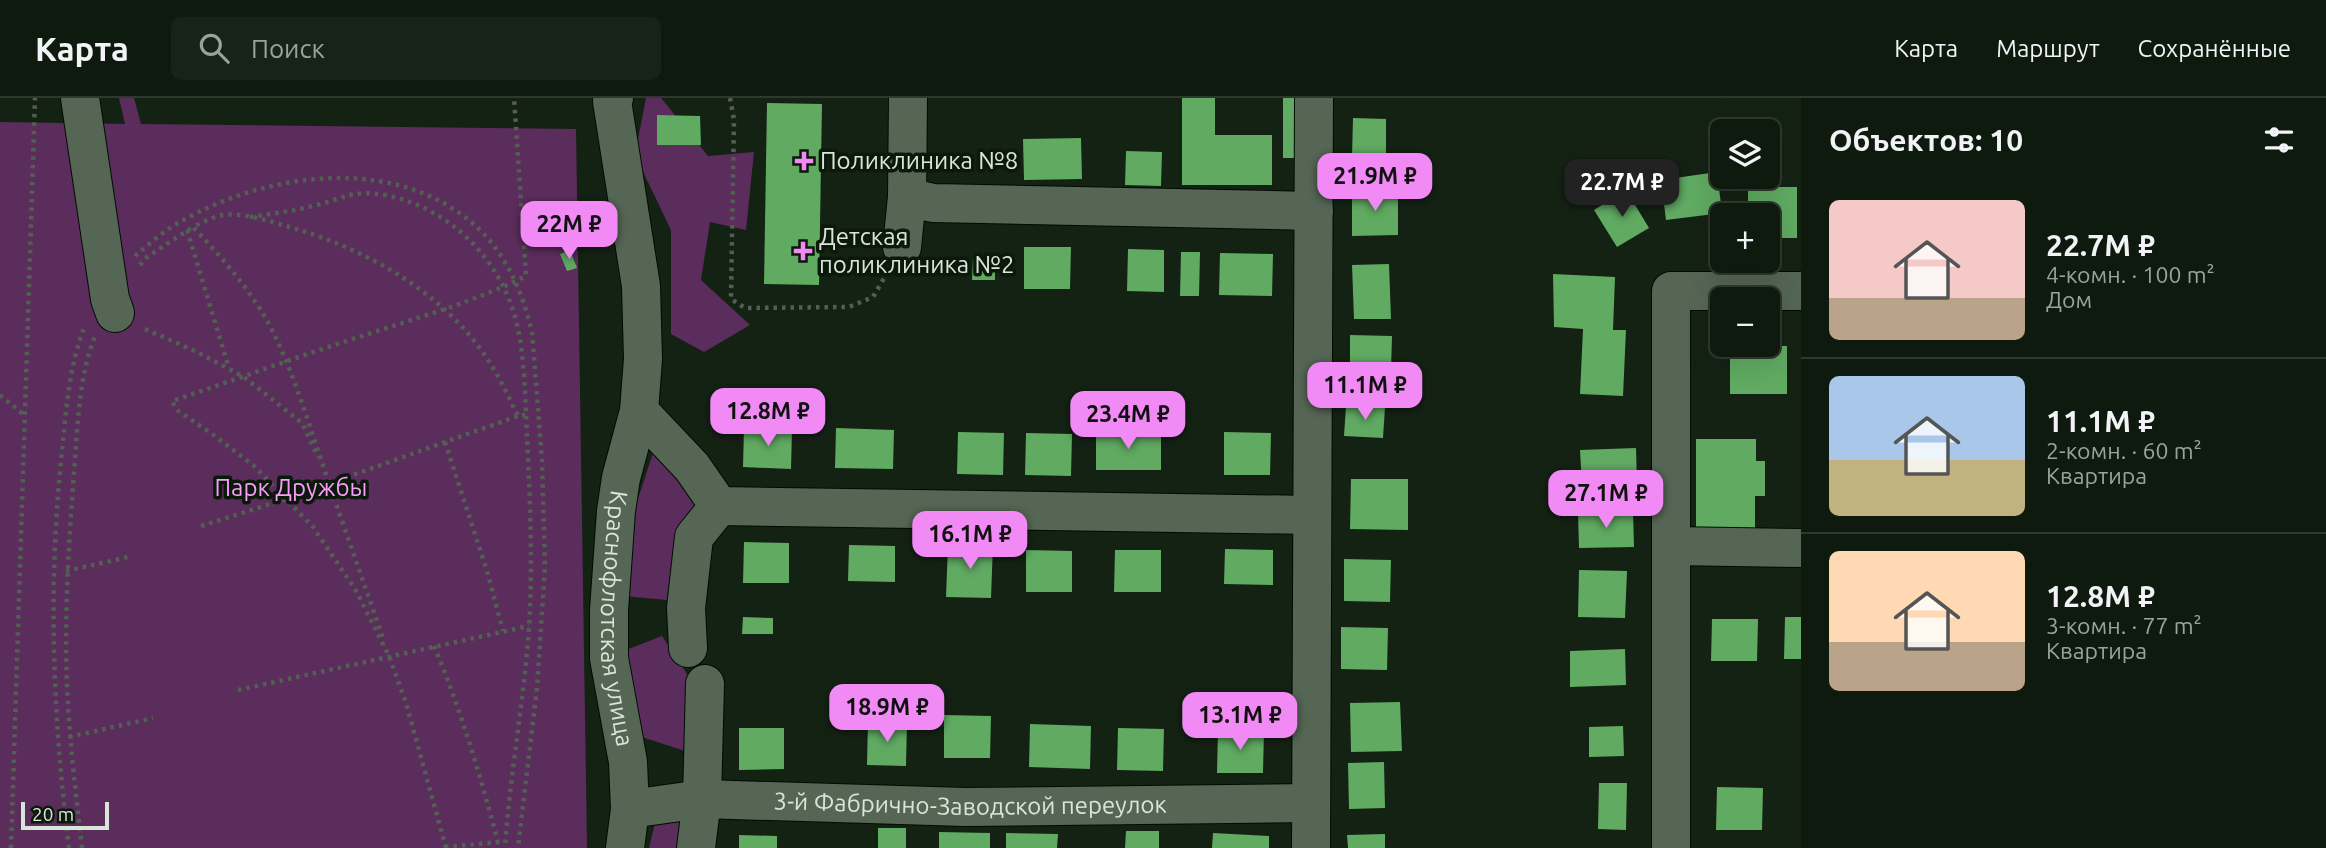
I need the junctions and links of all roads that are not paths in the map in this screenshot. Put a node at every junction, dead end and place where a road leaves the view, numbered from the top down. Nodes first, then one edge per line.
1 (80, 98) edge
2 (614, 98) edge
3 (908, 98) edge
4 (1314, 98) edge
5 (907, 197) junction
6 (1314, 211) junction
7 (902, 247) road end
8 (1801, 291) edge
9 (119, 307) road end
10 (639, 411) junction
11 (719, 506) junction
12 (1312, 515) junction
13 (1672, 546) junction
14 (1801, 548) edge
15 (688, 648) dead end
16 (705, 684) dead end
17 (702, 799) junction
18 (1311, 803) junction
19 (630, 809) junction
20 (625, 848) edge
21 (696, 848) edge
22 (1311, 848) edge
23 (1671, 848) edge

1 - 9 street
2 - 10 street, Краснофлотская улица
3 - 5 street
4 - 6 street
5 - 6 street
5 - 7 street
6 - 12 street
8 - 13 street
10 - 11 street
10 - 19 street, Краснофлотская улица
11 - 12 street
11 - 15 street
12 - 18 street
13 - 14 street
13 - 23 street
16 - 17 street
17 - 18 street, 3-й Фабрично-Заводской переулок
17 - 19 street, 3-й Фабрично-Заводской переулок
17 - 21 street
18 - 22 street
19 - 20 street, Краснофлотская улица

